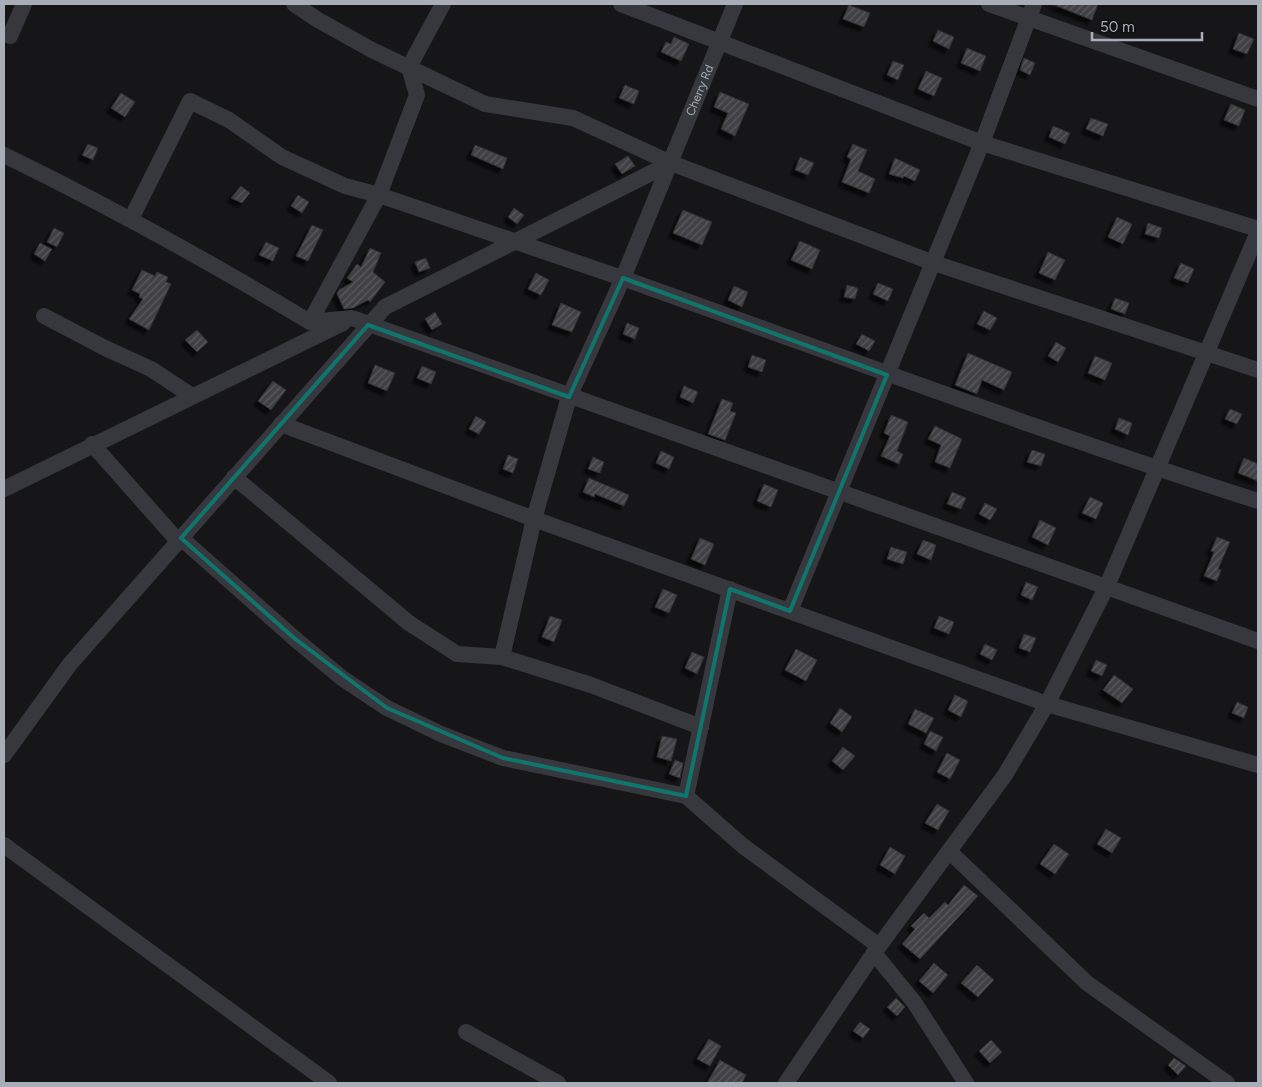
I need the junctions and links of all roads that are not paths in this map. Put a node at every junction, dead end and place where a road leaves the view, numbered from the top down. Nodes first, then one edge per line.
1 (24, 4) edge
2 (294, 4) edge
3 (443, 4) edge
4 (622, 4) edge
5 (735, 4) edge
6 (989, 4) edge
7 (1032, 11) edge
8 (4, 34) edge
9 (720, 41) junction
10 (409, 67) junction
11 (1258, 98) edge
12 (982, 143) junction
13 (4, 155) edge
14 (668, 170) junction
15 (379, 195) junction
16 (131, 219) junction
17 (1258, 230) edge
18 (514, 241) junction
19 (933, 263) junction
20 (623, 278) junction
21 (384, 307) junction
22 (44, 316) dead end
23 (352, 318) junction
24 (310, 322) junction
25 (368, 324) junction
26 (1207, 353) junction
27 (1258, 370) edge
28 (887, 374) junction
29 (192, 396) junction
30 (569, 397) junction
31 (281, 424) junction
32 (92, 444) junction
33 (1157, 468) junction
34 (234, 477) junction
35 (4, 489) edge
36 (839, 493) junction
37 (1258, 500) edge
38 (534, 520) junction
39 (179, 539) junction
40 (1107, 586) junction
41 (730, 590) junction
42 (790, 611) junction
43 (1258, 641) edge
44 (502, 657) junction
45 (1047, 704) junction
46 (700, 726) junction
47 (4, 755) edge
48 (1257, 761) edge
49 (686, 796) junction
50 (4, 845) edge
51 (949, 851) junction
52 (876, 949) junction
53 (466, 1032) dead end
54 (329, 1083) edge
55 (558, 1083) edge
56 (786, 1083) edge
57 (966, 1083) edge
58 (1227, 1083) edge

1 - 8 street
2 - 10 street
3 - 10 street
4 - 9 street
5 - 9 street, Cherry Rd
6 - 7 street
7 - 11 street
7 - 12 street
9 - 12 street
9 - 14 street, Cherry Rd
10 - 14 street
10 - 15 street
12 - 17 street
12 - 19 street
13 - 16 street
14 - 18 street
14 - 19 street
14 - 20 street, Cherry Rd
15 - 16 street
15 - 18 street
15 - 24 street
16 - 24 street
17 - 26 street
18 - 20 street
18 - 21 street
19 - 26 street
19 - 28 street
20 - 28 street
20 - 30 street, Cherry Rd
21 - 23 street
21 - 25 street
22 - 29 street
23 - 24 street
23 - 25 street
23 - 29 street
25 - 30 street
25 - 31 street
26 - 27 street
26 - 33 street
28 - 33 street
28 - 36 street
29 - 32 street
30 - 36 street
30 - 38 street, Cherry Rd
31 - 34 street
31 - 38 street
32 - 35 street
32 - 39 street
33 - 37 street
33 - 40 street
34 - 39 street
34 - 44 street
36 - 40 street
36 - 42 street
38 - 41 street
38 - 44 street, Cherry Rd
39 - 47 street
39 - 49 street
40 - 43 street
40 - 45 street
41 - 42 street
41 - 46 street
42 - 45 street
44 - 46 street
45 - 48 street
45 - 51 street
46 - 49 street
49 - 52 street
50 - 54 street
51 - 52 street
51 - 58 street
52 - 56 street
52 - 57 street
53 - 55 street

